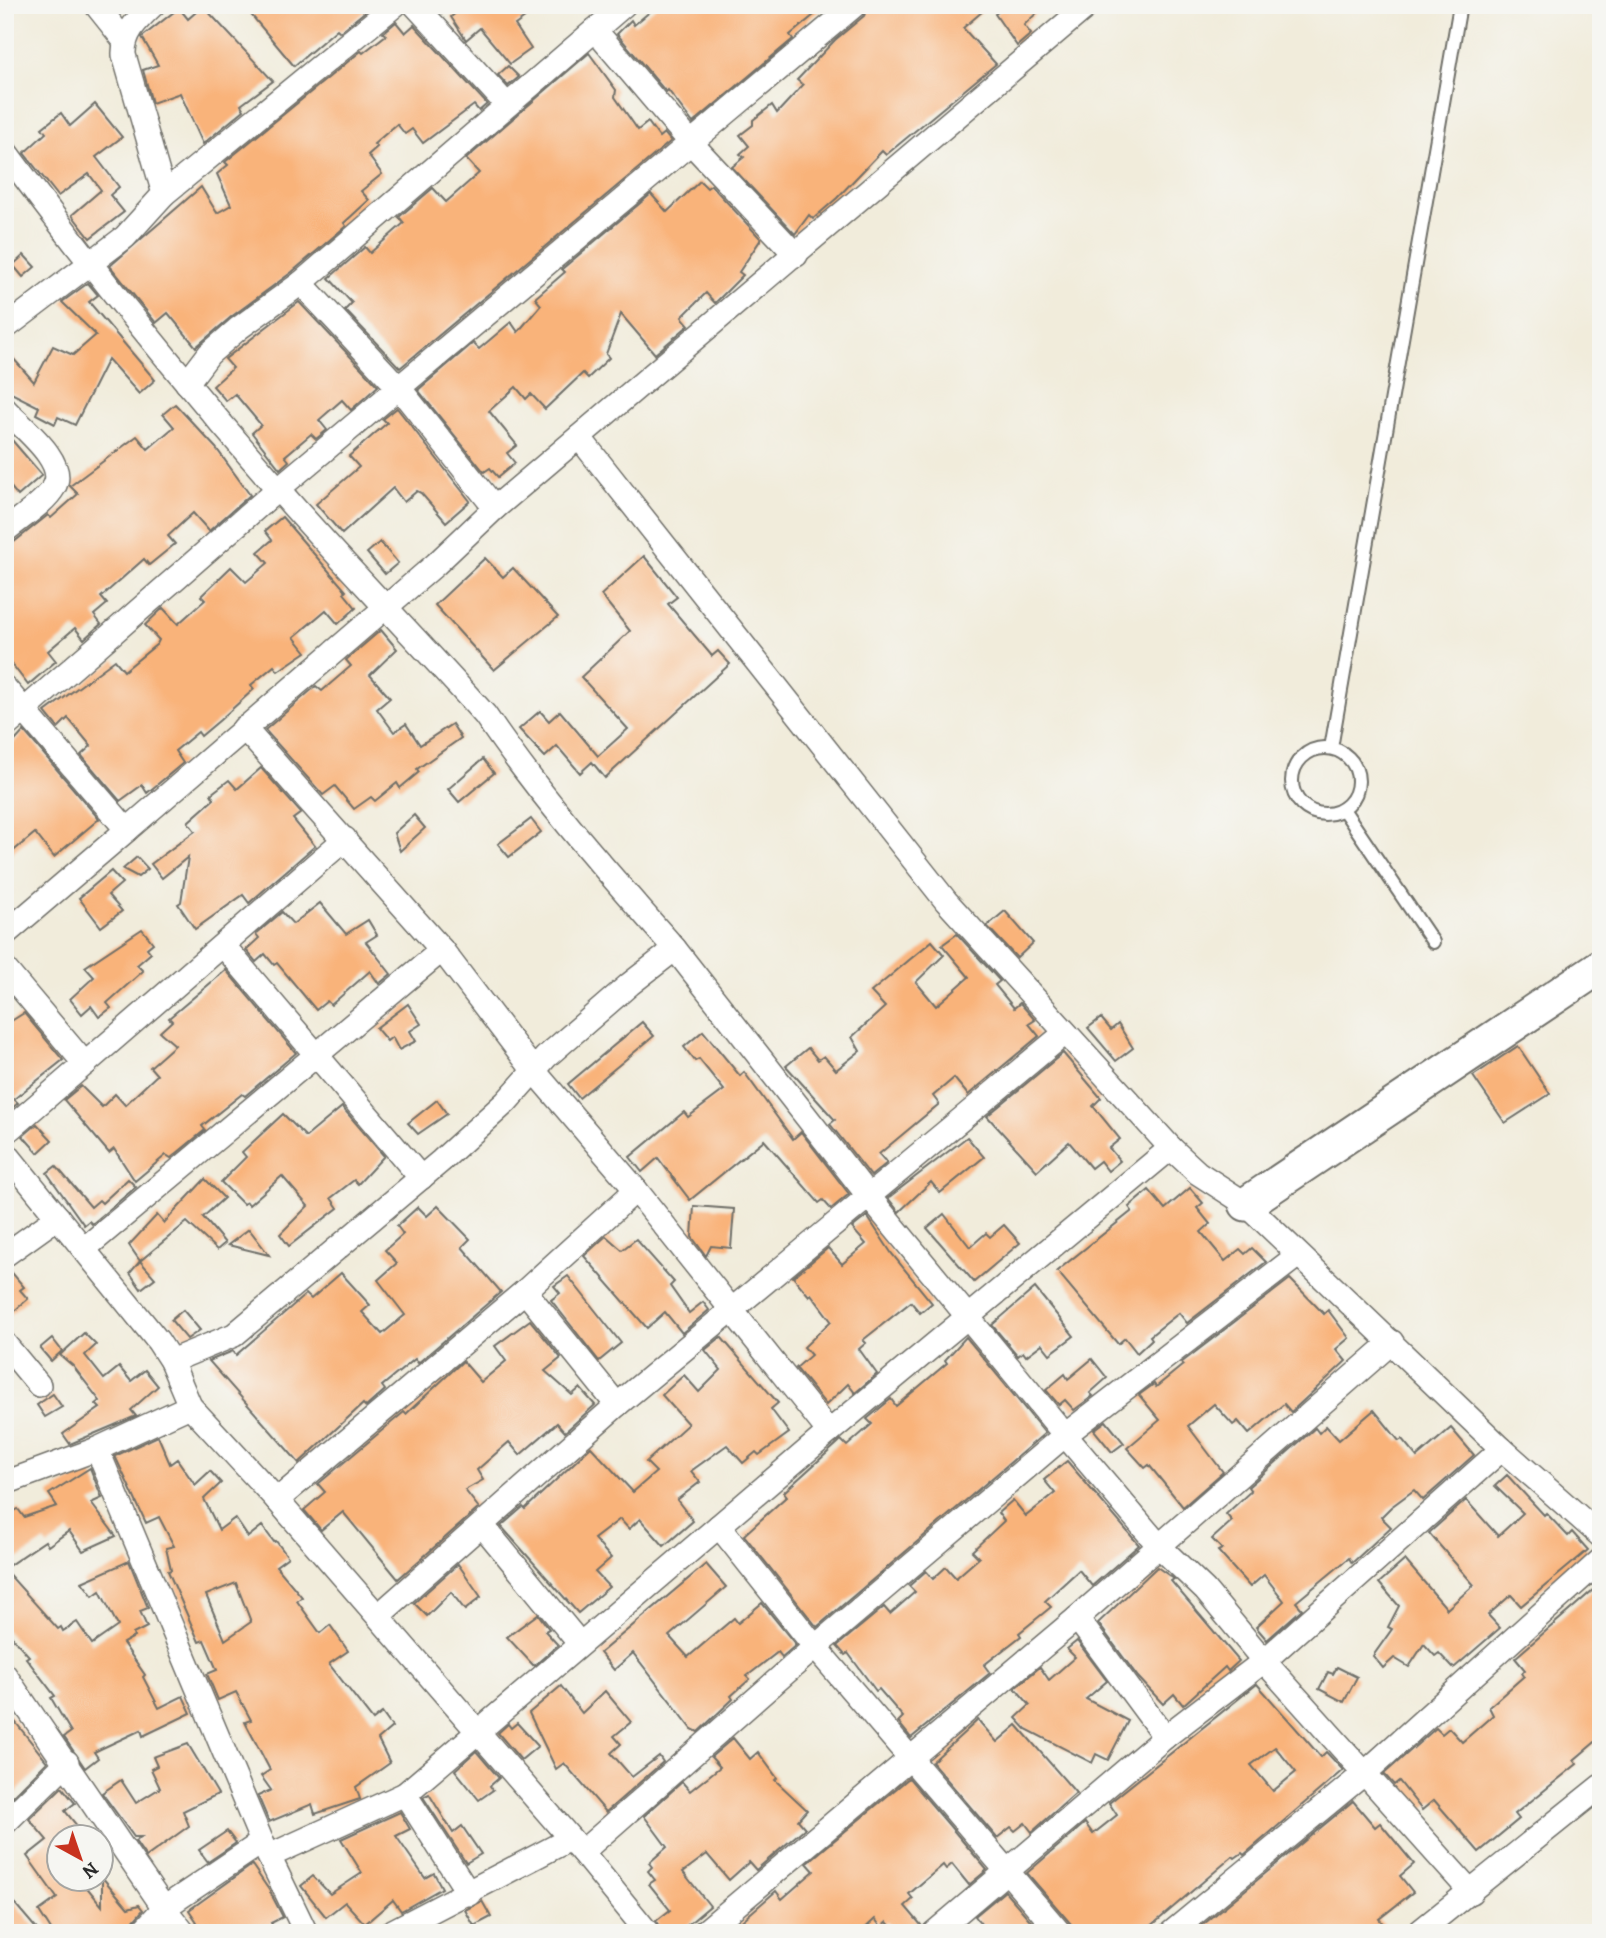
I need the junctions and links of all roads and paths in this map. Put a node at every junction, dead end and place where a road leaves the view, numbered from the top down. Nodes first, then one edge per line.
1 (96, 5) edge
2 (153, 5) edge
3 (395, 5) edge
4 (415, 5) edge
5 (624, 5) edge
6 (855, 5) edge
7 (1088, 5) edge
8 (1460, 5) edge
9 (595, 30) junction
10 (124, 40) junction
11 (508, 105) junction
12 (692, 144) junction
13 (5, 151) edge
14 (164, 194) junction
15 (796, 255) junction
16 (88, 263) junction
17 (302, 283) junction
18 (5, 328) edge
19 (187, 383) junction
20 (400, 389) junction
21 (5, 408) edge
22 (579, 437) junction
23 (278, 489) junction
24 (495, 508) junction
25 (5, 531) edge
26 (384, 606) junction
27 (5, 688) edge
28 (24, 710) junction
29 (5, 727) edge
30 (244, 728) junction
31 (1331, 748) junction
32 (1343, 809) junction
33 (127, 830) junction
34 (345, 839) junction
35 (5, 934) edge
36 (1433, 942) dead end
37 (223, 945) junction
38 (675, 949) junction
39 (442, 950) junction
40 (1601, 966) edge
41 (5, 969) edge
42 (1064, 1034) junction
43 (316, 1055) junction
44 (85, 1064) junction
45 (534, 1071) junction
46 (5, 1133) edge
47 (1171, 1148) junction
48 (5, 1152) edge
49 (421, 1178) junction
50 (636, 1190) junction
51 (870, 1198) junction
52 (1246, 1204) junction
53 (58, 1217) junction
54 (84, 1249) junction
55 (5, 1255) edge
56 (1297, 1256) junction
57 (525, 1291) junction
58 (732, 1310) junction
59 (970, 1317) junction
60 (1392, 1342) junction
61 (5, 1344) edge
62 (171, 1361) junction
63 (39, 1385) dead end
64 (617, 1405) junction
65 (190, 1406) junction
66 (829, 1432) junction
67 (1065, 1435) junction
68 (97, 1449) junction
69 (1502, 1450) junction
70 (5, 1483) edge
71 (277, 1500) junction
72 (482, 1525) junction
73 (719, 1526) junction
74 (1601, 1536) edge
75 (1160, 1547) junction
76 (1601, 1560) edge
77 (378, 1616) junction
78 (1077, 1618) junction
79 (580, 1644) junction
80 (815, 1647) junction
81 (1264, 1661) junction
82 (5, 1675) edge
83 (477, 1732) junction
84 (1165, 1737) junction
85 (910, 1758) junction
86 (67, 1762) junction
87 (1366, 1772) junction
88 (1601, 1786) edge
89 (405, 1794) junction
90 (5, 1823) edge
91 (576, 1845) junction
92 (265, 1849) junction
93 (1008, 1870) junction
94 (1471, 1892) junction
95 (469, 1894) junction
96 (164, 1908) junction
97 (141, 1933) edge
98 (184, 1933) edge
99 (306, 1933) edge
100 (389, 1933) edge
101 (648, 1933) edge
102 (703, 1933) edge
103 (934, 1933) edge
104 (1060, 1933) edge
105 (1171, 1933) edge
106 (1418, 1933) edge

1 - 10 street
2 - 10 street
3 - 14 street
4 - 11 street
5 - 9 street
6 - 12 street
7 - 15 street
8 - 31 lane
9 - 11 street
9 - 12 street
10 - 14 street
11 - 17 street
12 - 15 street
12 - 20 street
13 - 16 street
14 - 16 street
15 - 22 street
16 - 18 street
16 - 19 street
17 - 19 street
17 - 20 street
19 - 23 street
20 - 23 street
20 - 24 street
21 - 25 street
22 - 24 street
22 - 42 street
23 - 26 street
23 - 28 street
24 - 26 street
26 - 30 street
26 - 38 street
27 - 28 street
28 - 29 street
28 - 33 street
30 - 33 street
30 - 34 street
31 - 32 lane
31 - 32 lane
32 - 36 lane
33 - 35 street
34 - 37 street
34 - 39 street
37 - 43 street
37 - 44 street
38 - 45 street
38 - 51 street
39 - 43 street
39 - 45 street
40 - 52 street
41 - 44 street
42 - 47 street
42 - 51 street
43 - 49 street
43 - 54 street
44 - 46 street
45 - 49 street
45 - 50 street
47 - 52 street
47 - 59 street
48 - 53 street
49 - 62 street
50 - 57 street
50 - 58 street
51 - 58 street
51 - 59 street
52 - 56 street
53 - 54 street
53 - 55 street
54 - 62 street
56 - 60 street
56 - 67 street
57 - 64 street
57 - 71 street
58 - 64 street
58 - 66 street
59 - 66 street
59 - 67 street
60 - 69 street
60 - 75 street
61 - 63 street
62 - 65 street
64 - 72 street
65 - 68 street
65 - 71 street
66 - 73 street
67 - 75 street
67 - 80 street
68 - 70 street
68 - 92 street
69 - 74 street
69 - 81 street
71 - 77 street
72 - 77 street
72 - 79 street
73 - 79 street
73 - 80 street
75 - 78 street
75 - 81 street
76 - 87 street
77 - 83 street
78 - 84 street
78 - 85 street
79 - 83 street
80 - 85 street
80 - 91 street
81 - 84 street
81 - 87 street
82 - 86 street
83 - 89 street
83 - 91 street
84 - 93 street
85 - 93 street
85 - 102 street
86 - 90 street
86 - 96 street
87 - 94 street
87 - 105 street
88 - 94 street
89 - 92 street
89 - 95 street
91 - 95 street
91 - 101 street
92 - 96 street
92 - 99 street
93 - 103 street
93 - 104 street
94 - 106 street
95 - 100 street
96 - 97 street
96 - 98 street

